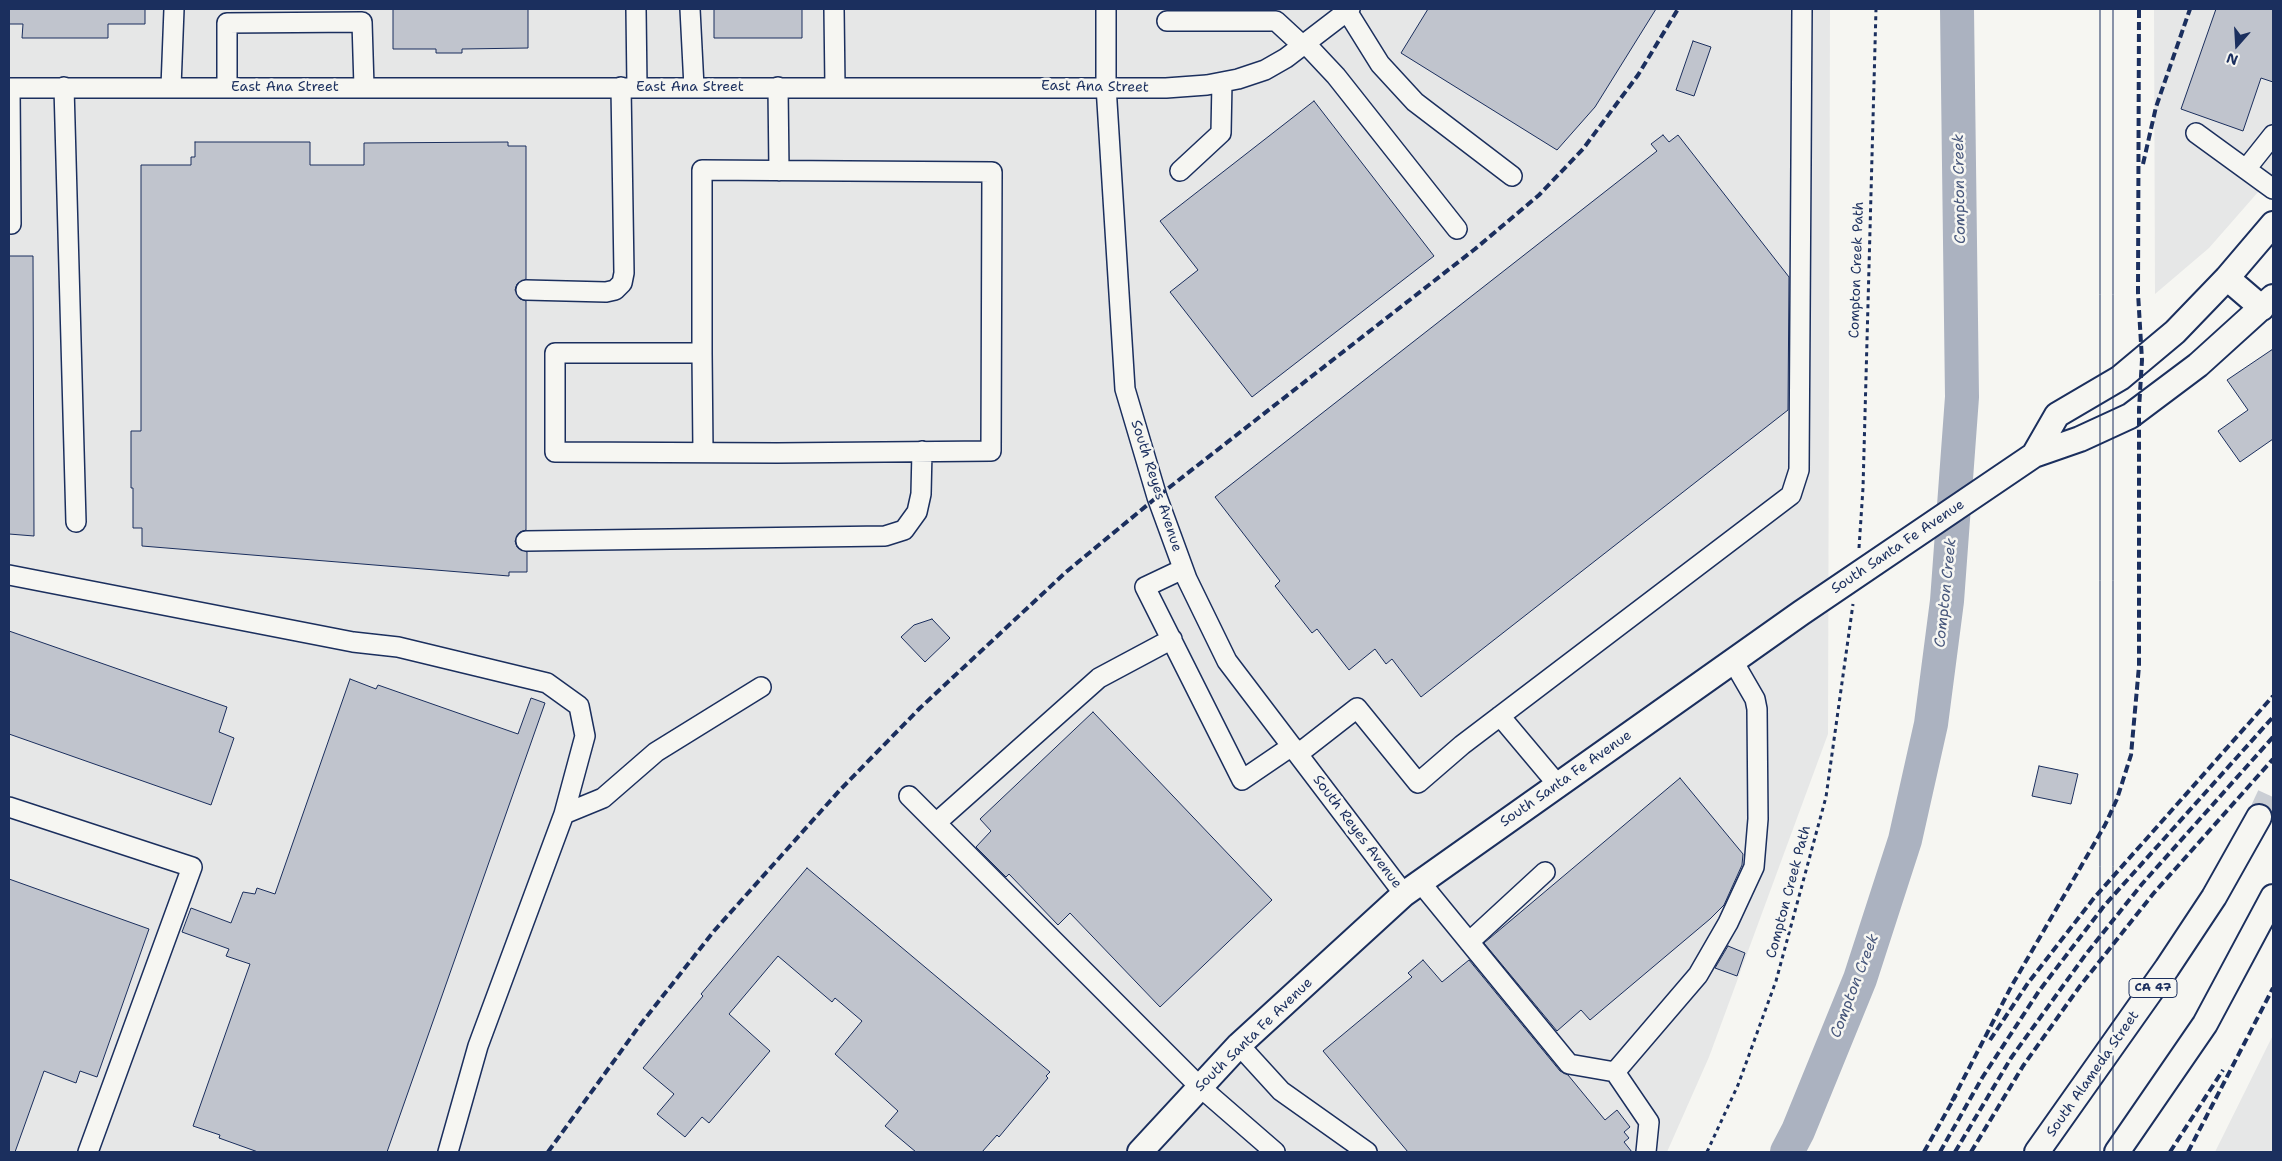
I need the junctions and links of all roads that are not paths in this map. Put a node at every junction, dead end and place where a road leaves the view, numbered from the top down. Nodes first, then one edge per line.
1 (174, 9) edge
2 (636, 9) edge
3 (690, 9) edge
4 (834, 9) edge
5 (1106, 9) edge
6 (1802, 9) edge
7 (1348, 10) edge
8 (1167, 21) dead end
9 (1303, 44) junction
10 (1222, 82) junction
11 (1106, 86) junction
12 (64, 87) junction
13 (170, 87) junction
14 (228, 87) junction
15 (364, 87) junction
16 (629, 87) junction
17 (694, 87) junction
18 (778, 87) junction
19 (835, 87) junction
20 (9, 88) edge
21 (2196, 134) dead end
22 (2273, 136) edge
23 (10, 158) edge
24 (2246, 169) junction
25 (779, 171) junction
26 (1180, 171) dead end
27 (1512, 176) dead end
28 (2273, 189) edge
29 (11, 224) dead end
30 (2273, 224) edge
31 (1457, 229) dead end
32 (2227, 278) junction
33 (526, 290) dead end
34 (2267, 303) edge
35 (702, 353) junction
36 (922, 451) junction
37 (702, 452) junction
38 (2034, 455) junction
39 (76, 522) dead end
40 (526, 541) dead end
41 (1183, 569) junction
42 (9, 575) edge
43 (1172, 640) junction
44 (1733, 661) junction
45 (761, 687) dead end
46 (1500, 716) junction
47 (1295, 750) junction
48 (1558, 785) junction
49 (909, 796) dead end
50 (9, 807) edge
51 (564, 814) junction
52 (2259, 817) tunnel mouth
53 (936, 823) junction
54 (1546, 872) dead end
55 (1412, 888) junction
56 (2273, 897) edge
57 (1469, 942) junction
58 (1239, 1045) junction
59 (1615, 1072) junction
60 (1199, 1086) junction
61 (88, 1152) edge
62 (448, 1152) edge
63 (1140, 1152) edge
64 (1275, 1152) edge
65 (1368, 1152) edge
66 (1646, 1152) edge
67 (2037, 1152) edge
68 (2118, 1152) edge

1 - 13 street
2 - 16 street
3 - 17 street
4 - 19 street
5 - 11 street, South Reyes Avenue
6 - 46 street
7 - 9 street, East Ana Street
7 - 27 street
8 - 9 street
9 - 10 street, East Ana Street
9 - 31 street
10 - 11 street, East Ana Street
10 - 26 street
11 - 19 street, East Ana Street
11 - 41 street, South Reyes Avenue
12 - 13 street, East Ana Street
12 - 20 street, East Ana Street
12 - 39 street
13 - 14 street, East Ana Street
14 - 15 street, East Ana Street
14 - 15 street
15 - 16 street, East Ana Street
16 - 17 street, East Ana Street
16 - 33 street
17 - 18 street, East Ana Street
18 - 19 street, East Ana Street
18 - 25 street
20 - 23 street
21 - 24 street
22 - 24 street
23 - 29 street
24 - 28 street
25 - 35 street
25 - 36 street
30 - 32 main road, South Santa Fe Avenue
32 - 34 main road
32 - 38 main road, South Santa Fe Avenue
34 - 38 main road, South Santa Fe Avenue
35 - 37 street
35 - 37 street
36 - 37 street
36 - 40 street
38 - 44 main road, South Santa Fe Avenue
41 - 43 street
41 - 47 street, South Reyes Avenue
42 - 51 street
43 - 47 street
43 - 53 street
44 - 48 main road, South Santa Fe Avenue
44 - 59 street
45 - 51 street
46 - 47 street
46 - 48 street
47 - 55 street, South Reyes Avenue
48 - 55 main road, South Santa Fe Avenue
49 - 53 street
50 - 61 street
51 - 62 street
52 - 67 main road, South Alameda Street / CA 47
53 - 60 street
54 - 57 street
55 - 57 street, South Reyes Avenue
55 - 58 main road, South Santa Fe Avenue
56 - 68 main road
57 - 59 street, South Reyes Avenue
58 - 60 main road, South Santa Fe Avenue
58 - 65 street
59 - 66 street
60 - 63 main road, South Santa Fe Avenue
60 - 64 street

